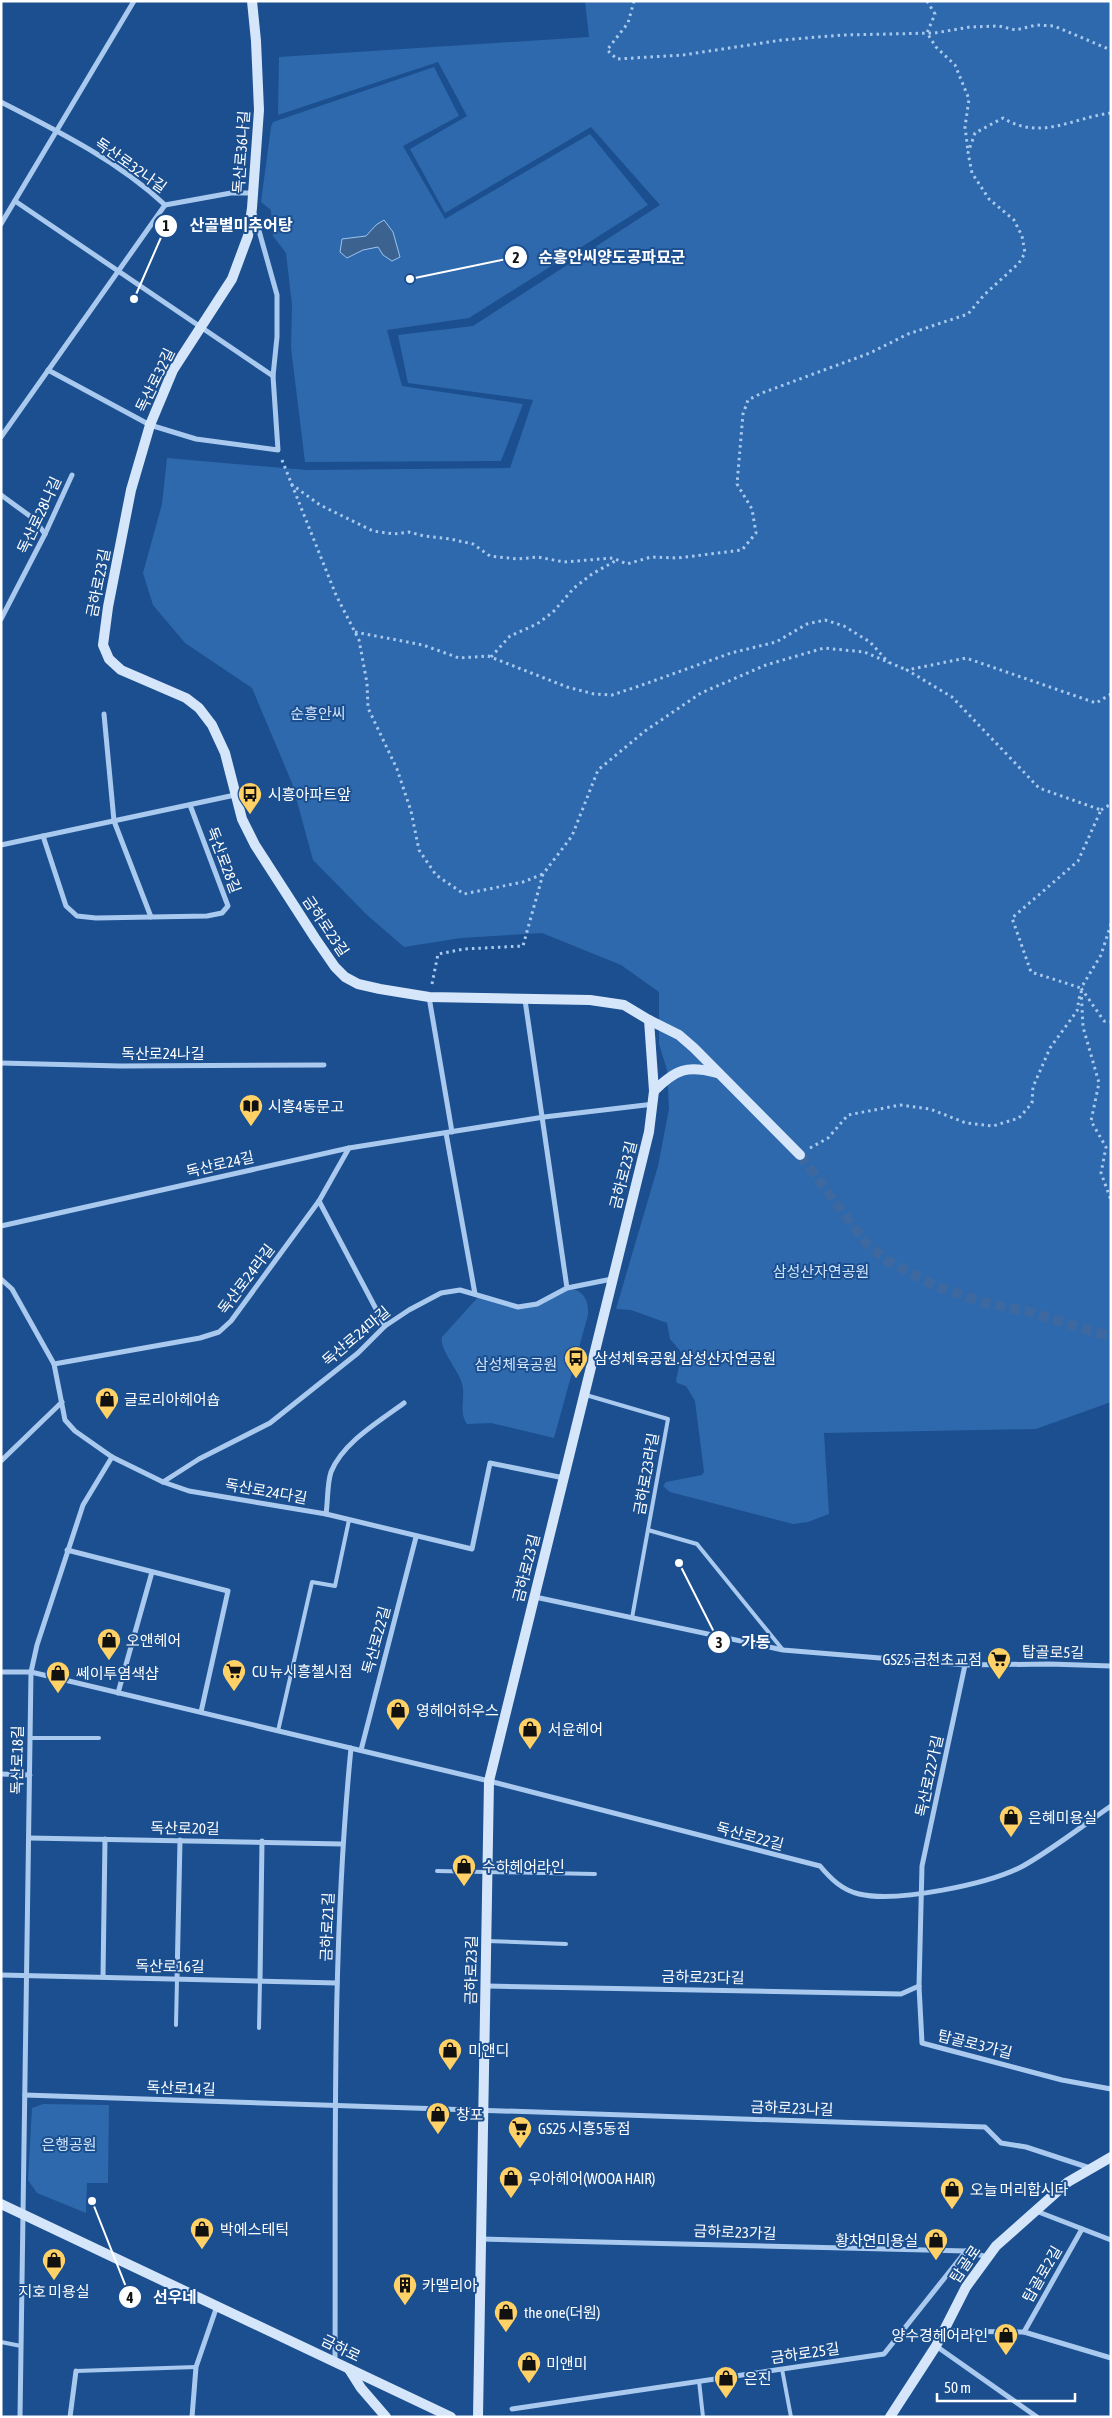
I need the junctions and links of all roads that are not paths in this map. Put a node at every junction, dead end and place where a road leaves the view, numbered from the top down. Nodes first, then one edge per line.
1 (134, 1) edge
2 (252, 1) edge
3 (1, 102) edge
4 (57, 130) junction
5 (253, 193) junction
6 (15, 202) junction
7 (165, 205) junction
8 (252, 208) junction
9 (1, 224) edge
10 (117, 272) junction
11 (200, 326) junction
12 (48, 370) junction
13 (273, 376) junction
14 (150, 425) junction
15 (1, 437) edge
16 (72, 475) dead end
17 (1, 495) edge
18 (45, 534) junction
19 (1, 619) edge
20 (104, 714) dead end
21 (236, 795) junction
22 (190, 805) junction
23 (114, 821) junction
24 (43, 836) junction
25 (1, 845) edge
26 (151, 917) junction
27 (429, 997) junction
28 (525, 1000) junction
29 (649, 1020) junction
30 (1, 1063) edge
31 (324, 1065) dead end
32 (718, 1073) junction
33 (654, 1091) junction
34 (654, 1104) junction
35 (544, 1118) junction
36 (449, 1132) junction
37 (348, 1148) junction
38 (800, 1155) tunnel mouth
39 (318, 1201) junction
40 (1, 1226) edge
41 (1, 1279) edge
42 (613, 1279) junction
43 (567, 1288) junction
44 (475, 1294) junction
45 (385, 1326) junction
46 (54, 1364) junction
47 (584, 1395) junction
48 (62, 1402) junction
49 (404, 1403) dead end
50 (112, 1457) junction
51 (1, 1461) edge
52 (564, 1478) junction
53 (163, 1482) junction
54 (326, 1514) junction
55 (350, 1520) junction
56 (648, 1530) junction
57 (416, 1537) junction
58 (67, 1550) junction
59 (152, 1572) junction
60 (534, 1597) junction
61 (632, 1618) junction
62 (783, 1650) junction
63 (965, 1666) junction
64 (1111, 1666) edge
65 (1, 1672) edge
66 (31, 1672) junction
67 (118, 1693) junction
68 (201, 1712) junction
69 (278, 1731) junction
70 (30, 1738) junction
71 (98, 1738) dead end
72 (351, 1748) junction
73 (361, 1750) junction
74 (1, 1774) edge
75 (30, 1775) junction
76 (489, 1781) junction
77 (1111, 1806) edge
78 (29, 1838) junction
79 (105, 1839) junction
80 (180, 1840) junction
81 (262, 1841) junction
82 (342, 1844) junction
83 (437, 1870) dead end
84 (488, 1871) junction
85 (595, 1874) dead end
86 (920, 1893) junction
87 (486, 1941) junction
88 (566, 1944) dead end
89 (1, 1975) edge
90 (27, 1976) junction
91 (103, 1977) junction
92 (177, 1979) junction
93 (260, 1981) junction
94 (337, 1983) junction
95 (486, 1986) junction
96 (919, 1986) junction
97 (176, 2025) dead end
98 (259, 2028) dead end
99 (1111, 2089) edge
100 (25, 2095) junction
101 (336, 2106) junction
102 (484, 2112) junction
103 (1111, 2157) edge
104 (1090, 2168) junction
105 (1, 2204) edge
106 (1035, 2211) junction
107 (23, 2214) junction
108 (1082, 2229) junction
109 (481, 2239) junction
110 (1111, 2240) edge
111 (966, 2252) junction
112 (988, 2257) junction
113 (217, 2306) junction
114 (943, 2331) junction
115 (1024, 2332) junction
116 (1, 2342) edge
117 (22, 2346) junction
118 (936, 2346) junction
119 (1111, 2358) edge
120 (335, 2362) junction
121 (196, 2367) junction
122 (348, 2368) junction
123 (782, 2368) junction
124 (76, 2371) joint
125 (698, 2381) junction
126 (512, 2409) dead end
127 (387, 2416) edge
128 (20, 2417) edge
129 (70, 2417) edge
130 (192, 2417) edge
131 (451, 2417) edge
132 (478, 2417) edge
133 (703, 2417) edge
134 (791, 2417) edge
135 (890, 2417) edge
136 (1037, 2417) edge

1 - 4 street
2 - 5 street, 독산로36나길
3 - 4 street, 독산로32나길
4 - 6 street
4 - 7 street, 독산로32나길
5 - 7 street, 독산로32나길
5 - 8 street, 독산로36나길
6 - 9 street
6 - 10 street
7 - 10 street
8 - 11 street, 독산로32길
8 - 13 street, 독산로36나길
10 - 11 street
10 - 12 street
11 - 13 street
11 - 14 street, 독산로32길
12 - 14 street, 독산로32길
12 - 15 street
13 - 14 street, 독산로36나길
14 - 21 street, 금하로23길
16 - 18 street, 독산로28나길
17 - 18 street
18 - 19 street, 독산로28나길
20 - 23 street
21 - 22 street
21 - 27 street, 금하로23길
22 - 23 street
22 - 26 street, 독산로28길
23 - 24 street
23 - 26 street
24 - 25 street
24 - 26 street, 독산로28길
27 - 28 street, 금하로23길
27 - 36 street
28 - 29 street, 금하로23길
28 - 35 street
29 - 32 street
29 - 33 street, 금하로23길
30 - 31 street, 독산로24나길
32 - 33 street
32 - 38 street
33 - 34 street, 금하로23길
34 - 35 street, 독산로24길
34 - 42 street, 금하로23길
35 - 36 street, 독산로24길
35 - 43 street
36 - 37 street, 독산로24길
36 - 44 street
37 - 39 street, 독산로24라길
37 - 40 street, 독산로24길
39 - 45 street
39 - 46 street, 독산로24라길
41 - 46 street, 독산로24다길
42 - 43 street, 독산로24마길
42 - 47 street, 금하로23길
43 - 44 street, 독산로24마길
44 - 45 street, 독산로24마길
45 - 53 street, 독산로24마길
46 - 48 street, 독산로24다길
47 - 52 street, 금하로23길
47 - 56 lane, 금하로23라길
48 - 50 street, 독산로24다길
48 - 51 street
49 - 54 street
50 - 53 street, 독산로24다길
50 - 58 street, 독산로18길
52 - 57 street, 독산로24다길
52 - 60 street, 금하로23길
53 - 54 street, 독산로24다길
54 - 55 street, 독산로24다길
55 - 57 street, 독산로24다길
55 - 69 lane
56 - 61 lane, 금하로23라길
56 - 62 lane, 금하로23라길
57 - 73 street, 독산로22길
58 - 59 street
58 - 66 street, 독산로18길
59 - 67 street
59 - 68 street
60 - 61 street
60 - 76 street, 금하로23길
61 - 62 street
62 - 63 street
63 - 64 street, 탑골로5길
63 - 86 street, 독산로22가길
65 - 66 street, 독산로22길
66 - 67 street, 독산로22길
66 - 70 street, 독산로18길
67 - 68 street, 독산로22길
68 - 69 street, 독산로22길
69 - 72 street, 독산로22길
70 - 71 lane
70 - 75 street, 독산로18길
72 - 73 street, 독산로22길
72 - 82 street, 금하로21길
73 - 76 street, 독산로22길
74 - 75 street
75 - 78 street, 독산로18길
76 - 84 street, 금하로23길
76 - 86 street, 독산로22길
77 - 86 street, 독산로22길
78 - 79 street, 독산로20길
78 - 90 street, 독산로18길
79 - 80 street, 독산로20길
79 - 91 street
80 - 81 street, 독산로20길
80 - 92 street
81 - 82 street, 독산로20길
81 - 93 street
82 - 94 street, 금하로21길
83 - 84 lane
84 - 85 lane
84 - 87 street, 금하로23길
86 - 96 street, 탑골로3가길
87 - 88 lane
87 - 95 street, 금하로23길
89 - 90 street, 독산로16길
90 - 91 street, 독산로16길
90 - 100 street
91 - 92 street, 독산로16길
92 - 93 street, 독산로16길
92 - 97 lane
93 - 94 street, 독산로16길
93 - 98 lane
94 - 101 street, 금하로21길
95 - 96 street, 금하로23다길
95 - 102 street, 금하로23길
96 - 99 street, 탑골로3가길
100 - 101 street, 독산로14길
100 - 107 street
101 - 102 street
101 - 120 street, 금하로21길
102 - 104 street, 금하로23나길
102 - 109 street, 금하로23길
103 - 104 street, 탑골로
104 - 106 street, 탑골로
105 - 107 street, 금하로
106 - 108 street
106 - 112 street, 탑골로
107 - 113 street, 금하로
107 - 117 street
108 - 110 street
108 - 115 street, 탑골로2길
109 - 111 street, 금하로23가길
109 - 132 street, 금하로23길
111 - 112 street, 금하로23가길
111 - 123 street, 금하로25길
112 - 114 street, 탑골로
113 - 120 street, 금하로
113 - 121 street
114 - 115 street
114 - 118 street, 탑골로
115 - 119 street
116 - 117 lane
117 - 128 street
118 - 135 street, 탑골로
118 - 136 street
120 - 122 street, 금하로
121 - 124 lane
121 - 130 street
122 - 127 street
122 - 131 street, 금하로
123 - 125 street, 금하로25길
123 - 134 lane
124 - 129 street
125 - 126 street, 금하로25길
125 - 133 lane

